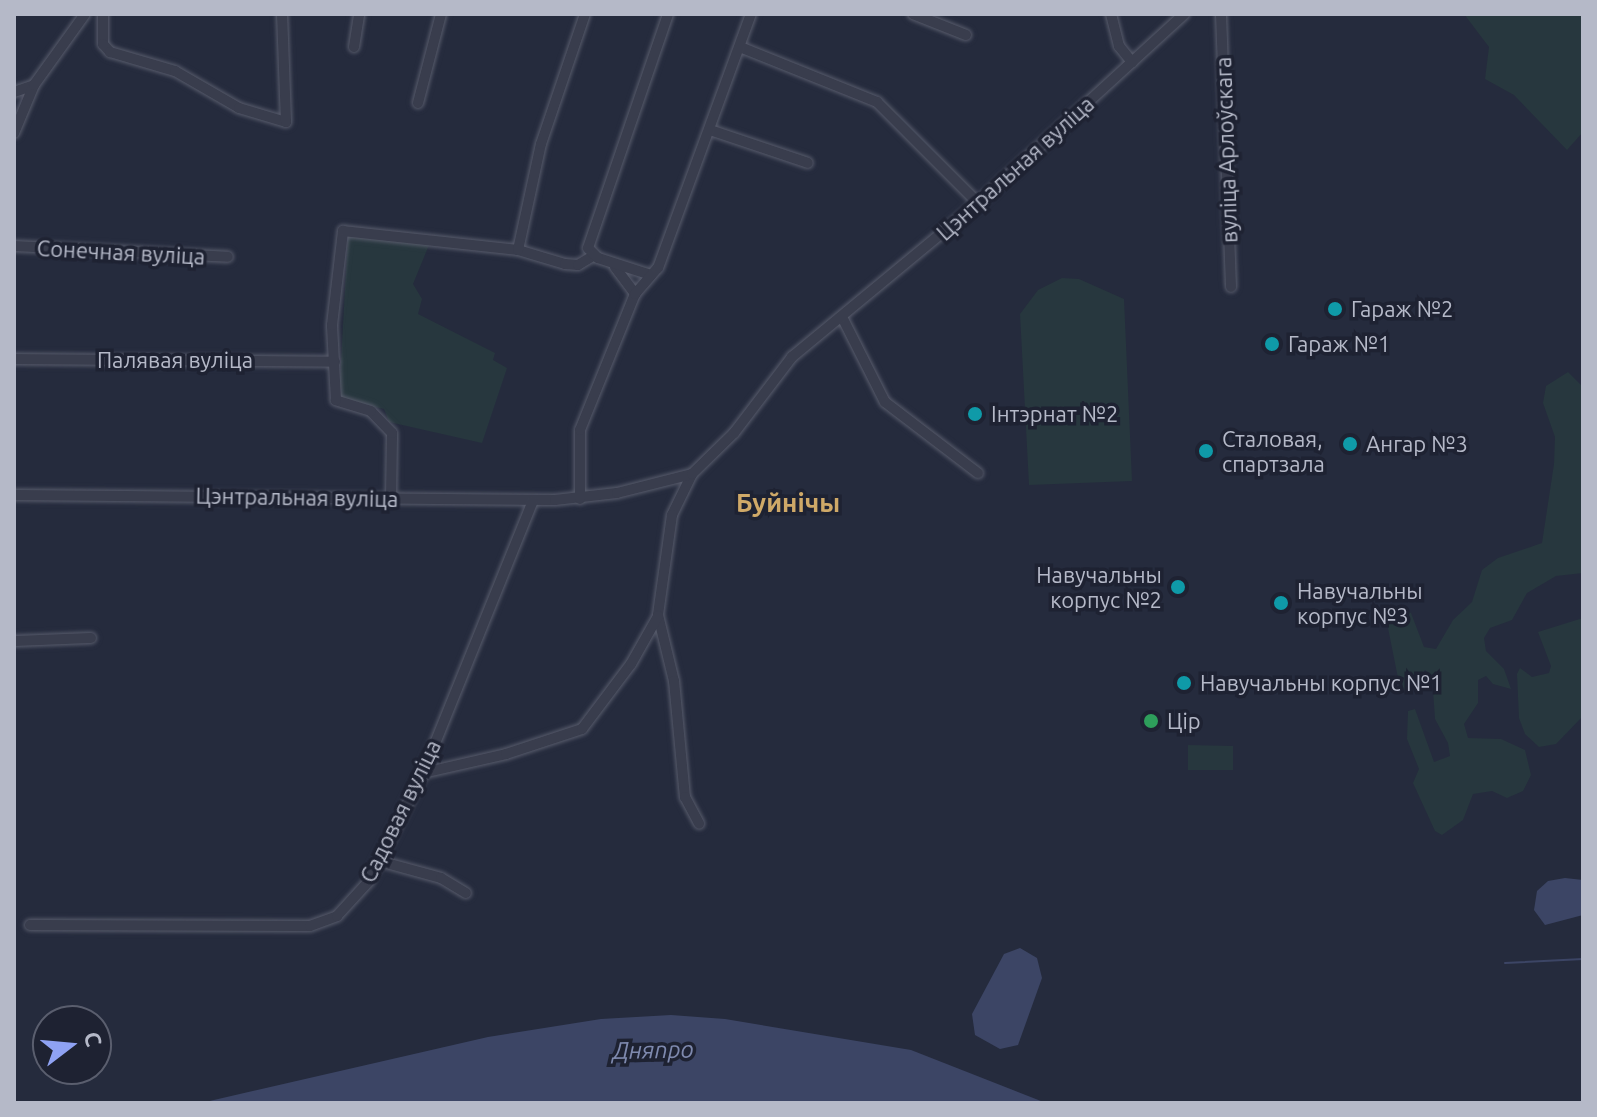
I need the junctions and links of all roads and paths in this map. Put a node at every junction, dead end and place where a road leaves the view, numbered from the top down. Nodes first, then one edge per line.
1 (85, 14) edge
2 (103, 14) edge
3 (282, 14) edge
4 (359, 14) edge
5 (441, 14) edge
6 (585, 14) edge
7 (668, 14) edge
8 (751, 14) edge
9 (913, 14) edge
10 (1111, 14) edge
11 (1184, 14) edge
12 (1221, 14) edge
13 (966, 35) dead end
14 (354, 47) dead end
15 (740, 47) junction
16 (1132, 62) junction
17 (34, 85) junction
18 (14, 92) edge
19 (418, 103) dead end
20 (710, 130) junction
21 (14, 133) edge
22 (808, 163) dead end
23 (978, 203) junction
24 (14, 246) edge
25 (518, 250) junction
26 (593, 256) junction
27 (228, 257) dead end
28 (611, 263) junction
29 (651, 275) junction
30 (1231, 287) dead end
31 (635, 294) junction
32 (843, 319) junction
33 (14, 359) edge
34 (335, 362) junction
35 (978, 473) dead end
36 (692, 474) junction
37 (14, 495) edge
38 (391, 499) junction
39 (580, 499) junction
40 (533, 501) junction
41 (658, 615) junction
42 (91, 638) dead end
43 (14, 641) edge
44 (423, 773) junction
45 (699, 823) dead end
46 (379, 861) junction
47 (466, 893) dead end
48 (30, 925) dead end

1 - 17 street
2 - 3 street
4 - 14 street
5 - 19 street
6 - 25 street
7 - 26 street
8 - 15 street
9 - 13 street
10 - 16 street
11 - 16 street, Цэнтральная вуліца
12 - 30 street, вуліца Арлоўскага
15 - 20 street
15 - 23 street
16 - 23 street, Цэнтральная вуліца
17 - 18 street
17 - 21 street
20 - 22 street
20 - 29 street
23 - 32 street, Цэнтральная вуліца
24 - 27 street, Сонечная вуліца
25 - 26 street
25 - 34 street
26 - 28 street
28 - 29 street
28 - 31 street
29 - 31 street
31 - 39 street
32 - 35 street
32 - 36 street, Цэнтральная вуліца
33 - 34 street, Палявая вуліца
34 - 38 street
36 - 39 street, Цэнтральная вуліца
36 - 41 street
37 - 38 street, Цэнтральная вуліца
38 - 40 street, Цэнтральная вуліца
39 - 40 street, Цэнтральная вуліца
40 - 44 street, Садовая вуліца
41 - 44 street
41 - 45 street
42 - 43 street
44 - 46 street, Садовая вуліца
46 - 47 street
46 - 48 street, Садовая вуліца

